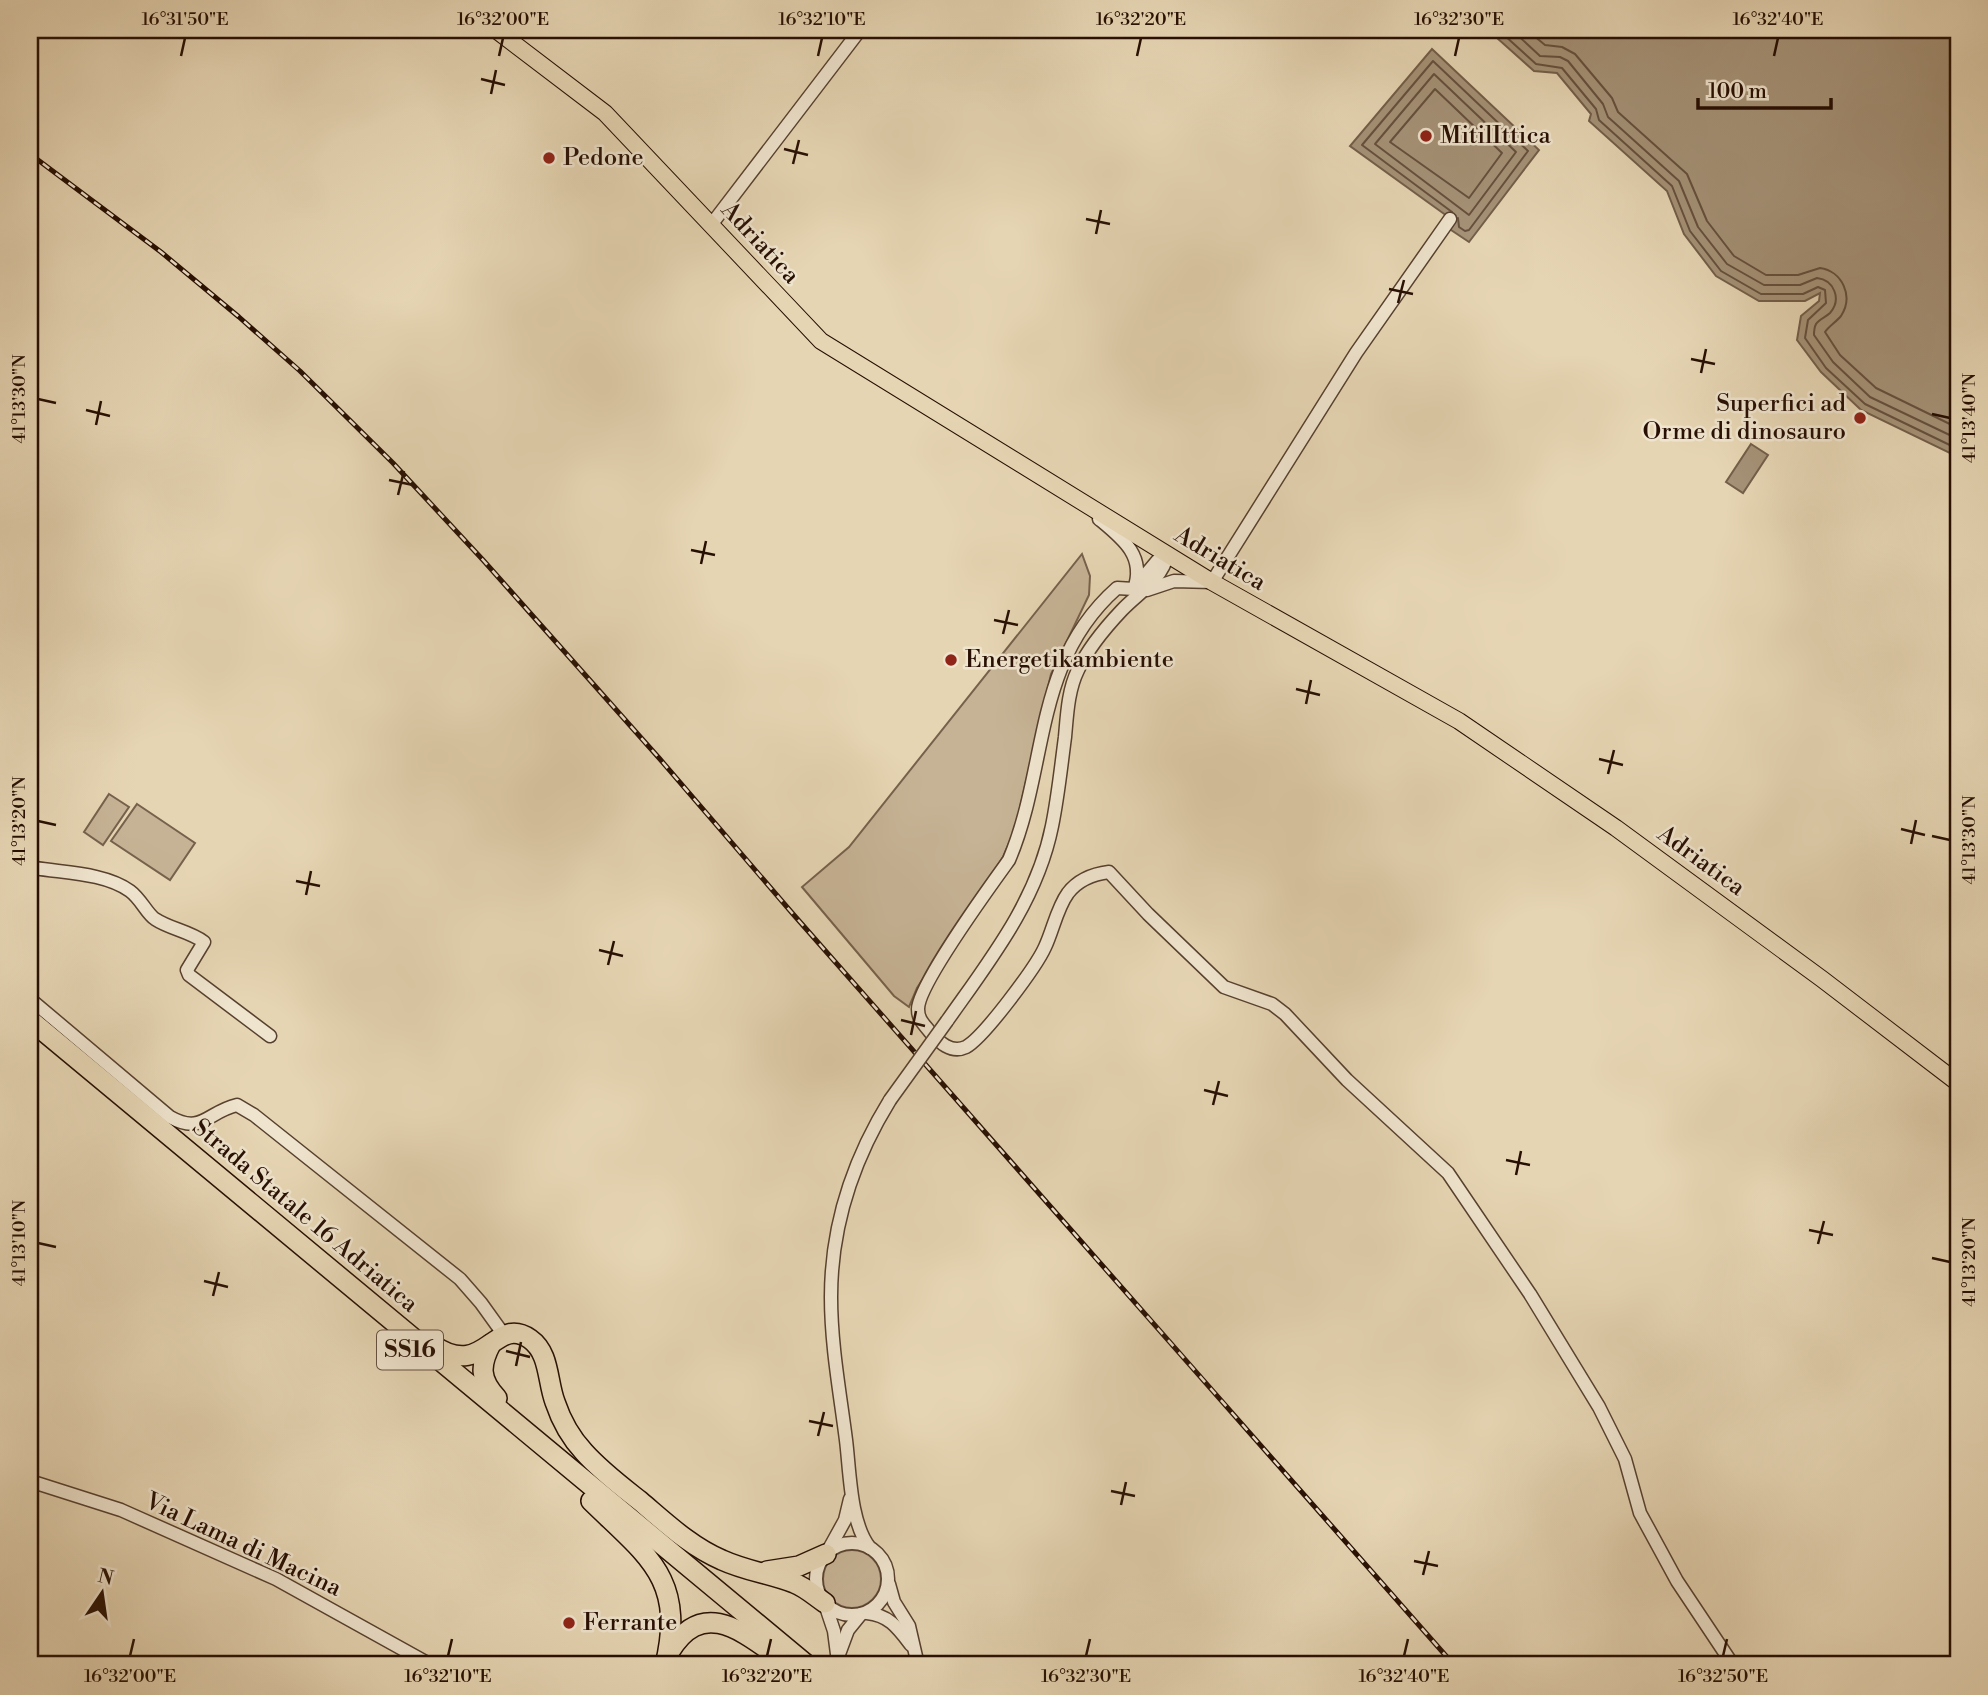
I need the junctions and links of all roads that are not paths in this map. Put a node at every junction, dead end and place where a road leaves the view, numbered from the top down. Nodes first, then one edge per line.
1 (496, 30) edge
2 (860, 30) edge
3 (1450, 219) dead end
4 (711, 225) junction
5 (1067, 492) junction
6 (1168, 554) junction
7 (1212, 582) junction
8 (1139, 591) junction
9 (1101, 602) junction
10 (1124, 608) junction
11 (30, 864) edge
12 (30, 999) edge
13 (30, 1020) edge
14 (30, 1034) edge
15 (270, 1036) dead end
16 (1958, 1083) edge
17 (369, 1301) junction
18 (498, 1339) junction
19 (573, 1471) junction
20 (30, 1481) edge
21 (851, 1485) junction
22 (588, 1498) junction
23 (870, 1548) junction
24 (826, 1554) junction
25 (752, 1571) junction
26 (888, 1582) junction
27 (825, 1603) junction
28 (864, 1614) junction
29 (913, 1648) junction
30 (667, 1660) edge
31 (836, 1661) edge
32 (430, 1665) edge
33 (795, 1665) edge
34 (918, 1665) edge
35 (1733, 1665) edge

1 - 4 main road, Adriatica
2 - 4 street
3 - 7 street
4 - 5 main road, Adriatica
5 - 6 main road, Adriatica
5 - 8 street
6 - 7 main road, Adriatica
6 - 8 street
7 - 8 street
7 - 16 main road, Adriatica
8 - 9 street
8 - 10 street
9 - 10 street
9 - 35 street
10 - 21 street, bridge
11 - 15 street
12 - 18 street
13 - 17 highway, Strada Statale 16 Adriatica / SS16
14 - 22 highway, Strada Statale 16 Adriatica / SS16
17 - 18 highway, SS16
17 - 19 highway, Strada Statale 16 Adriatica / SS16
18 - 19 highway, SS16
18 - 25 highway
19 - 33 highway, Strada Statale 16 Adriatica / SS16
20 - 32 street, Via Lama di Macina
21 - 23 street
21 - 24 street
22 - 30 highway, SS16
22 - 33 highway, Strada Statale 16 Adriatica / SS16
23 - 24 street
23 - 26 street
24 - 25 highway
24 - 27 street
25 - 27 highway
26 - 28 street
26 - 29 street
27 - 28 street
27 - 31 street
28 - 29 street
28 - 31 street
29 - 34 street
30 - 33 highway, SS16

